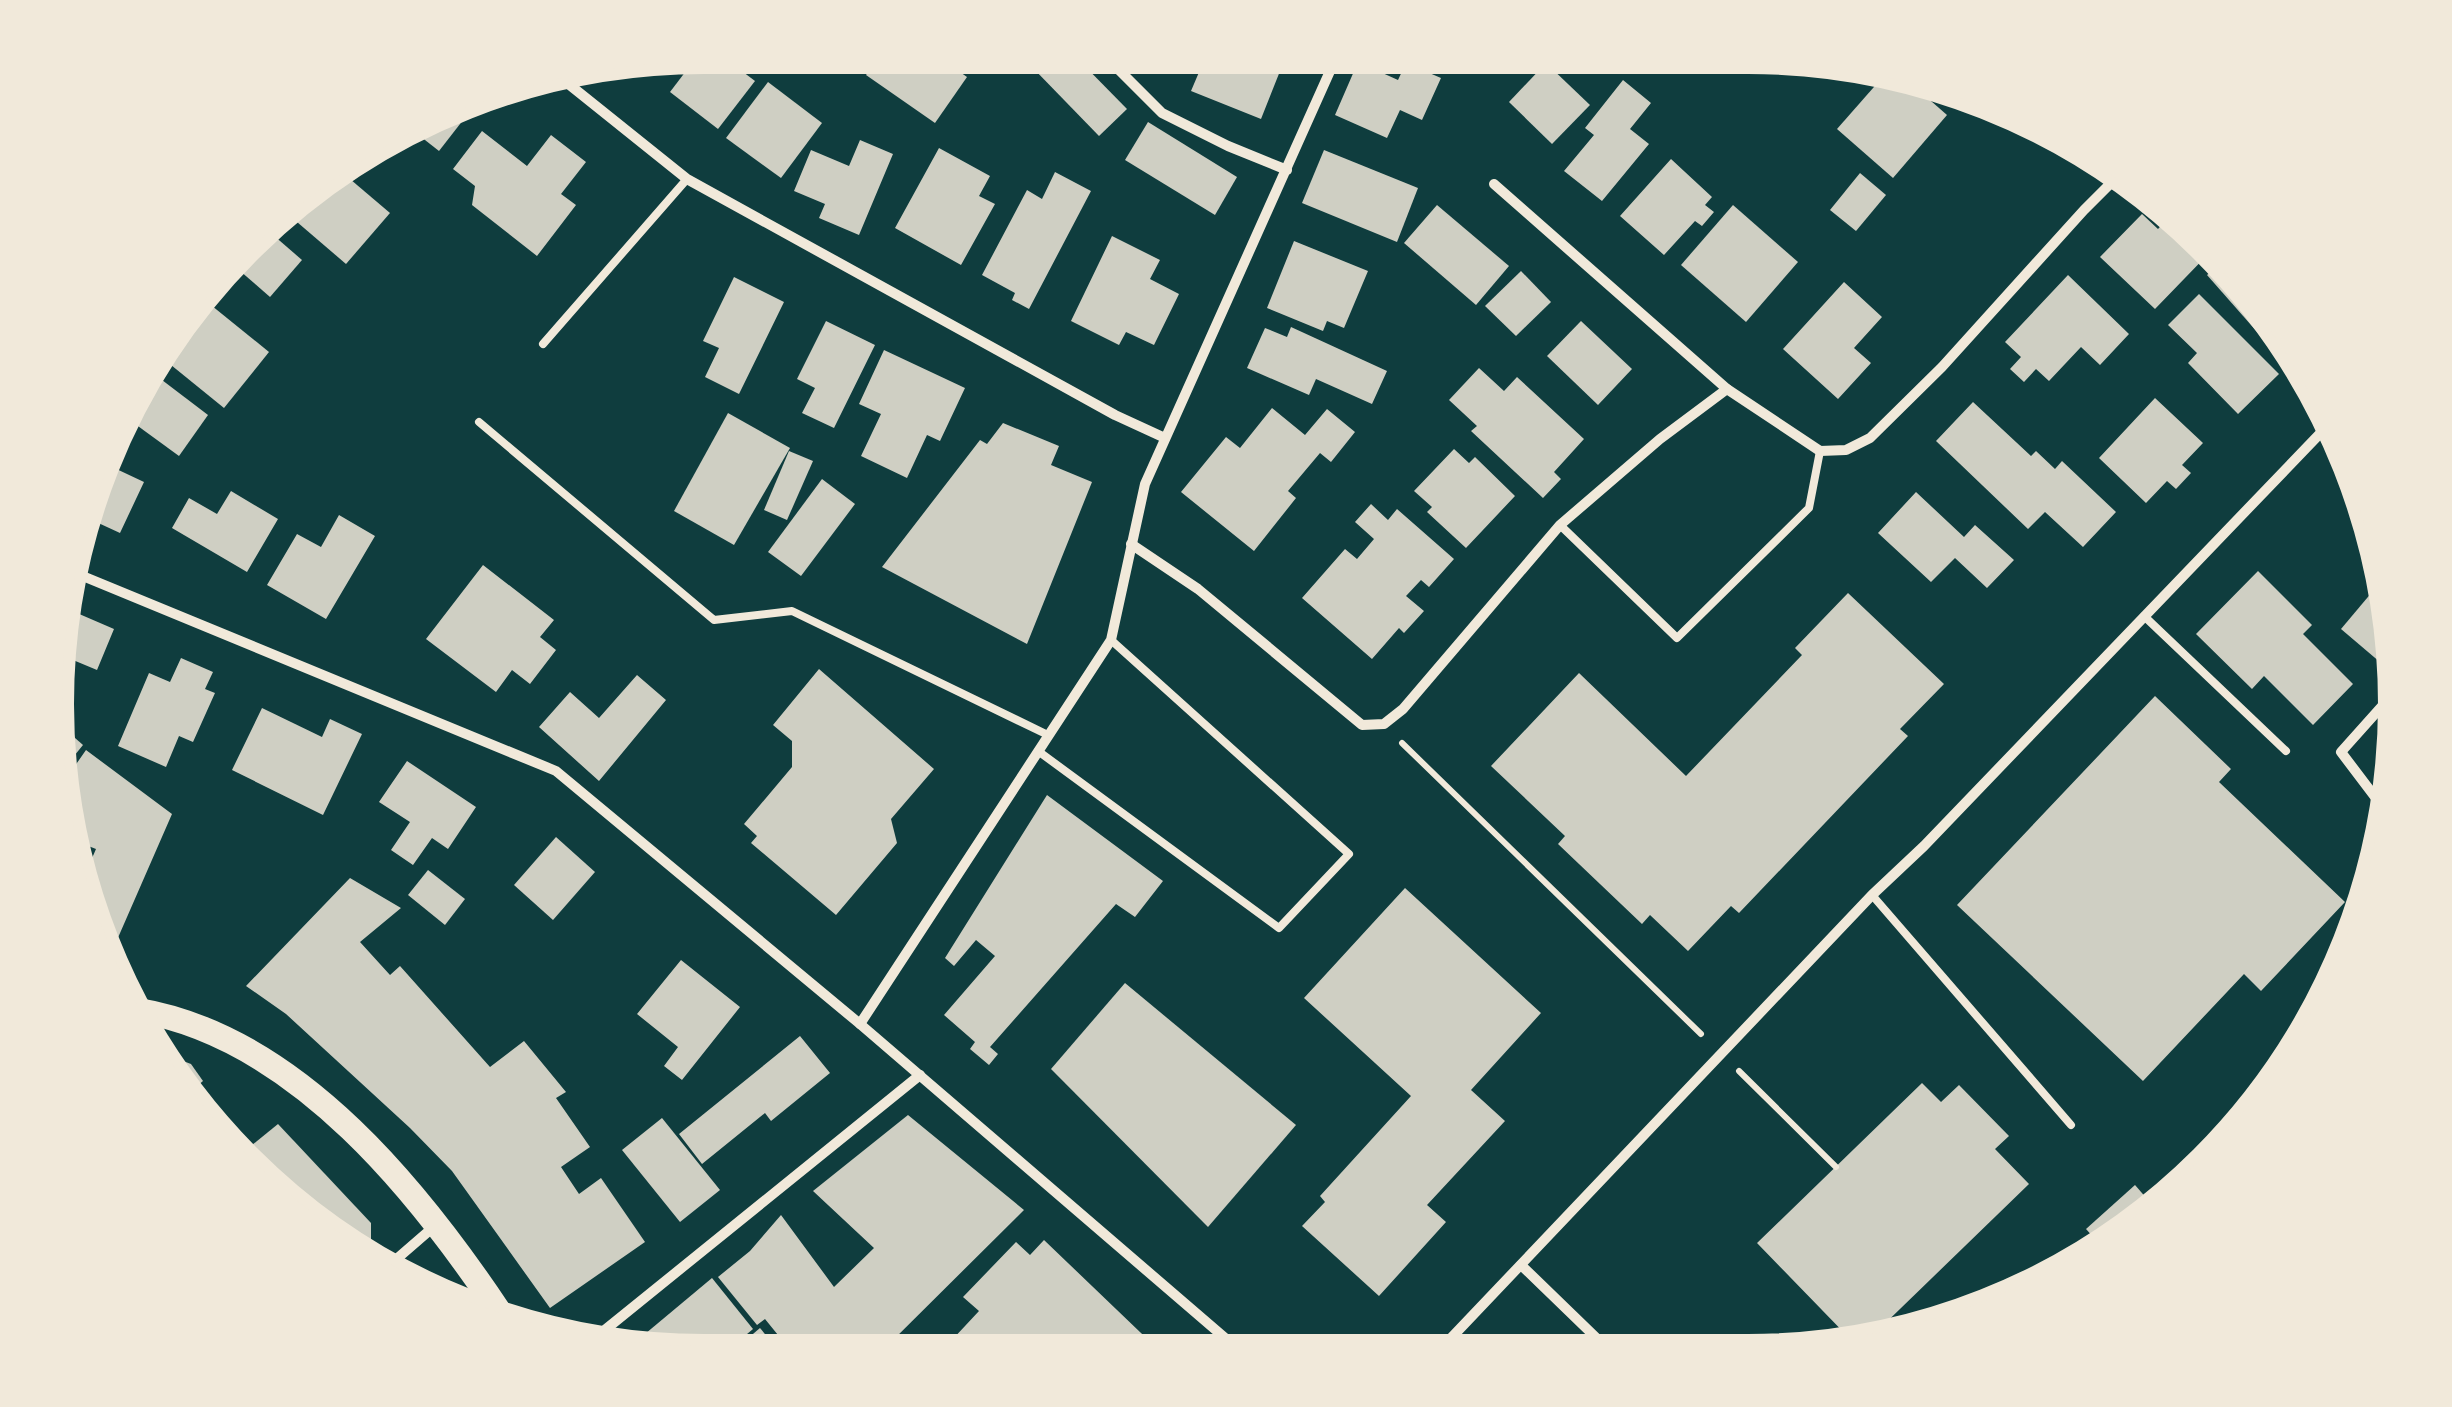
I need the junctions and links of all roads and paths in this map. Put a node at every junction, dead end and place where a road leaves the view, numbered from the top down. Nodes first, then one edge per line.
1 (1117, 67) edge
2 (1333, 67) edge
3 (567, 83) edge
4 (1287, 170) junction
5 (686, 178) junction
6 (2112, 182) edge
7 (1494, 184) dead end
8 (543, 344) dead end
9 (1727, 389) junction
10 (479, 422) dead end
11 (2323, 430) edge
12 (1165, 438) junction
13 (1820, 451) junction
14 (1560, 526) junction
15 (1131, 544) junction
16 (81, 575) edge
17 (2144, 616) junction
18 (1110, 640) junction
19 (2384, 704) edge
20 (1384, 724) junction
21 (1048, 734) junction
22 (1038, 750) junction
23 (2286, 751) dead end
24 (2377, 799) edge
25 (1872, 894) junction
26 (149, 1013) edge
27 (860, 1024) junction
28 (1722, 1054) junction
29 (920, 1075) junction
30 (1756, 1088) dead end
31 (2072, 1126) dead end
32 (1836, 1167) dead end
33 (438, 1223) junction
34 (396, 1260) edge
35 (1521, 1264) junction
36 (494, 1304) edge
37 (603, 1331) edge
38 (1227, 1340) edge
39 (1449, 1340) edge
40 (1599, 1340) edge

1 - 4 street
2 - 4 street
3 - 5 street
4 - 12 street
5 - 8 lane
5 - 12 street
6 - 13 street
7 - 9 street
9 - 13 street
9 - 14 street
10 - 21 lane
11 - 17 street
12 - 15 street
13 - 14 lane
14 - 20 street
15 - 18 street
15 - 20 street
16 - 27 street
17 - 23 lane
17 - 25 street
18 - 21 street
18 - 22 lane
19 - 24 street
20 - 28 path
21 - 22 street
22 - 27 street
25 - 28 street
25 - 31 lane
26 - 33 main road
27 - 29 street
28 - 35 street
29 - 37 street
29 - 38 street
30 - 32 path
33 - 34 street
33 - 36 main road
35 - 39 street
35 - 40 street

